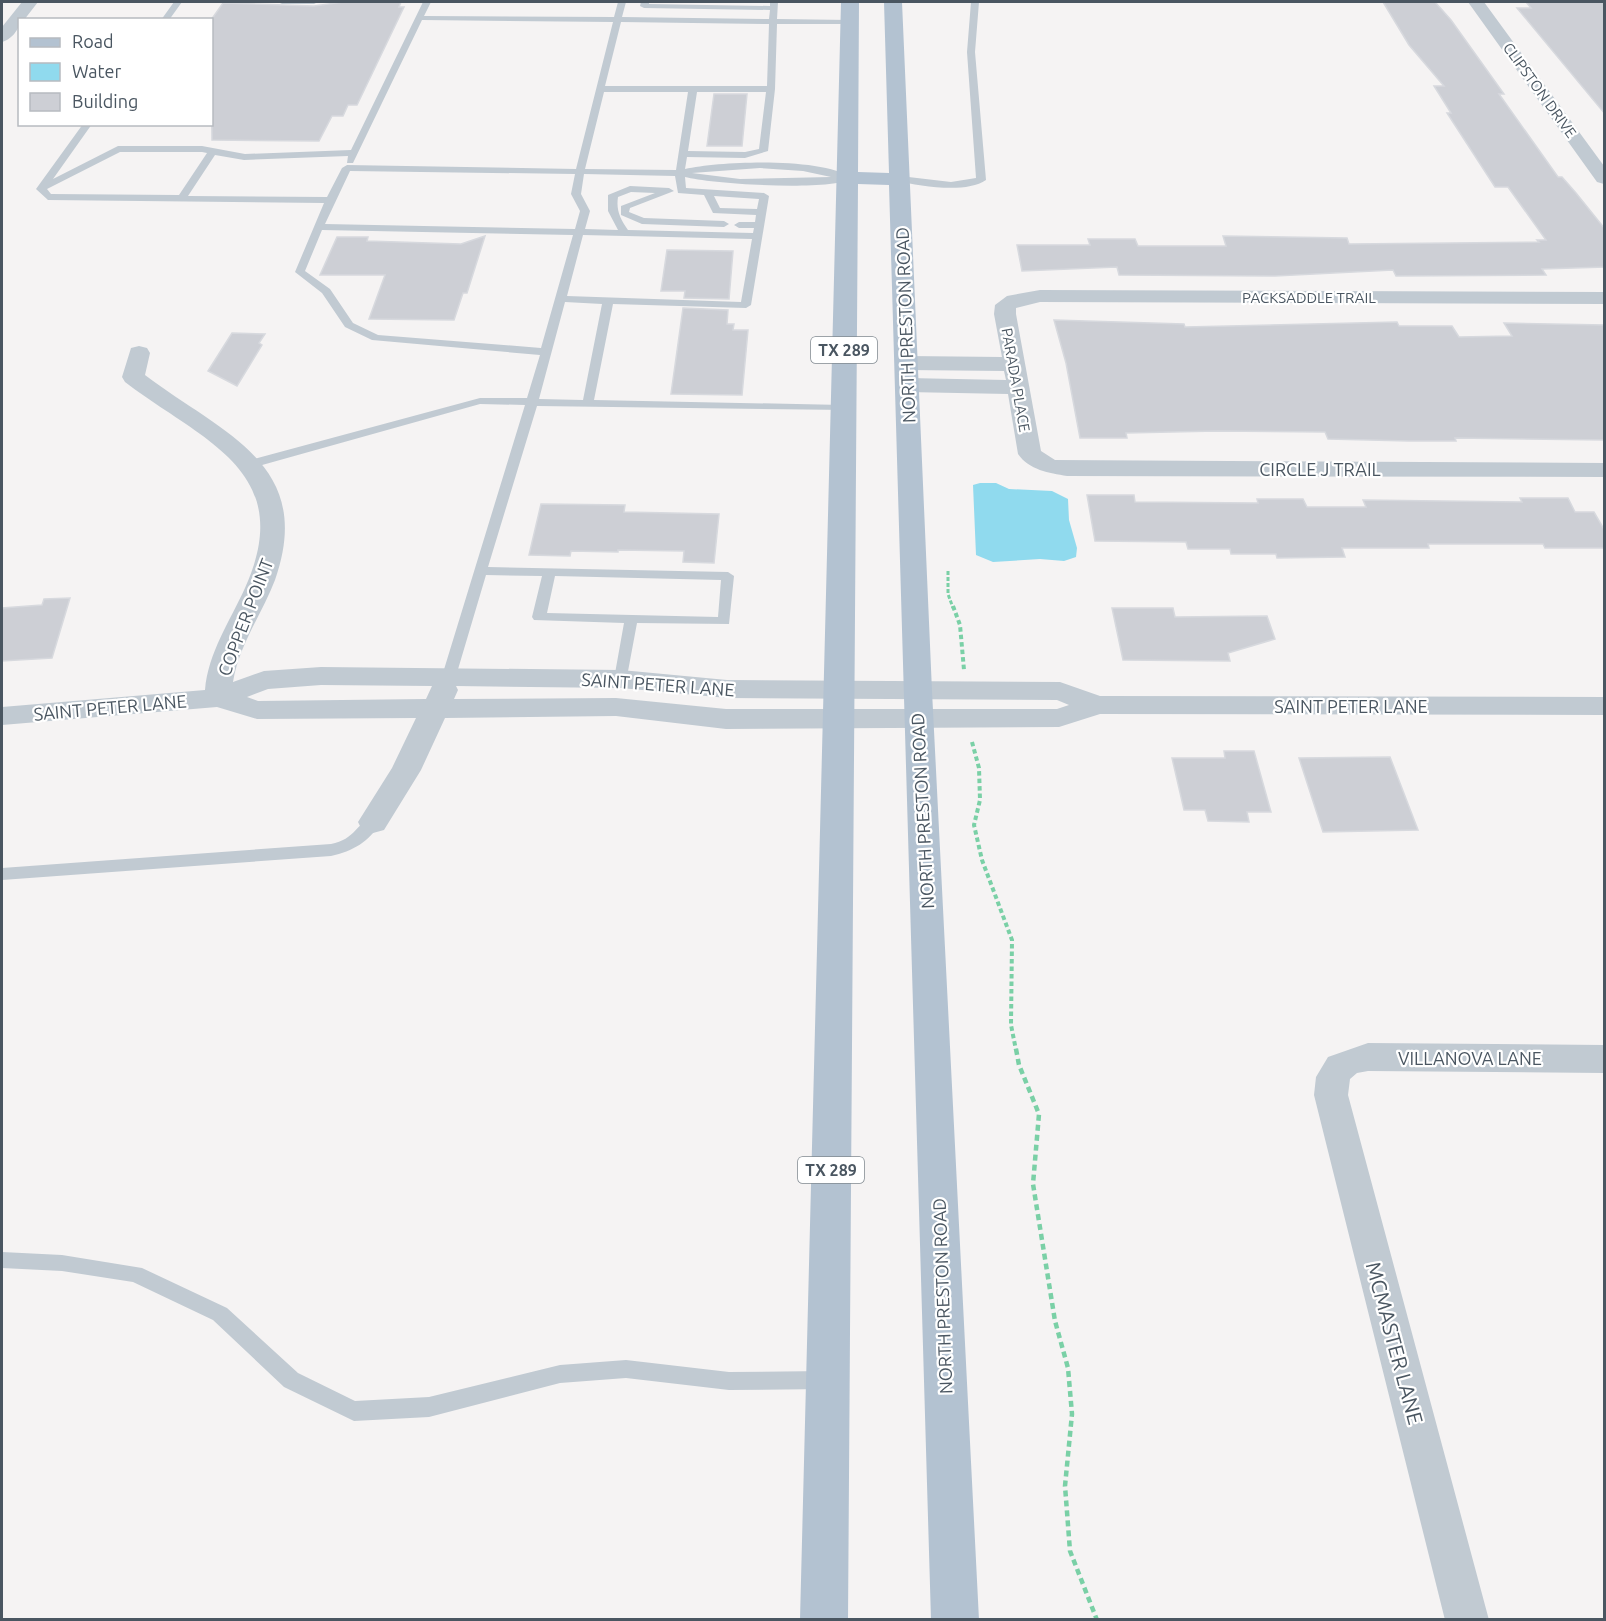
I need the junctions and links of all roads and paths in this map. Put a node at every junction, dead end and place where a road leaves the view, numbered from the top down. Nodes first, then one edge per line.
1 (30, 2) edge
2 (178, 2) edge
3 (282, 2) edge
4 (314, 2) edge
5 (427, 2) edge
6 (622, 2) edge
7 (645, 2) edge
8 (849, 2) edge
9 (893, 2) edge
10 (975, 2) edge
11 (1476, 2) edge
12 (774, 5) edge
13 (166, 18) edge
14 (418, 18) junction
15 (617, 20) junction
16 (774, 22) junction
17 (850, 22) junction
18 (2, 37) edge
19 (601, 89) junction
20 (693, 89) junction
21 (771, 89) junction
22 (87, 126) edge
23 (261, 149) dead end
24 (286, 149) dead end
25 (212, 152) junction
26 (232, 152) junction
27 (316, 153) junction
28 (354, 153) junction
29 (683, 154) junction
30 (347, 168) junction
31 (580, 171) junction
32 (680, 173) junction
33 (847, 178) junction
34 (1605, 178) edge
35 (900, 179) junction
36 (41, 189) junction
37 (669, 191) junction
38 (681, 191) junction
39 (708, 193) junction
40 (182, 198) junction
41 (330, 200) junction
42 (762, 212) junction
43 (724, 224) dead end
44 (739, 225) dead end
45 (319, 227) junction
46 (579, 231) junction
47 (759, 231) junction
48 (625, 233) junction
49 (1605, 298) edge
50 (560, 299) junction
51 (1014, 300) joint
52 (608, 301) junction
53 (546, 352) junction
54 (139, 353) dead end
55 (1014, 364) junction
56 (907, 374) junction
57 (1017, 387) junction
58 (532, 402) junction
59 (588, 403) junction
60 (843, 408) junction
61 (1038, 461) joint
62 (251, 464) junction
63 (1605, 470) edge
64 (480, 571) junction
65 (948, 571) dead end
66 (549, 572) junction
67 (631, 619) junction
68 (449, 676) junction
69 (621, 679) junction
70 (966, 691) junction
71 (218, 698) junction
72 (918, 705) junction
73 (1098, 705) junction
74 (837, 706) junction
75 (1605, 706) edge
76 (437, 707) junction
77 (2, 716) edge
78 (968, 719) junction
79 (373, 822) joint
80 (2, 874) edge
81 (1605, 1059) edge
82 (1338, 1067) joint
83 (2, 1260) edge
84 (829, 1380) junction
85 (824, 1620) edge
86 (955, 1620) edge
87 (1097, 1620) edge
88 (1467, 1620) edge

1 - 18 street
2 - 13 lane
3 - 4 lane
5 - 14 lane
6 - 15 lane
7 - 12 lane
8 - 17 main road, TX 289
9 - 35 main road, NORTH PRESTON ROAD
10 - 35 lane
11 - 34 street, CLIPSTON DRIVE
12 - 16 lane
14 - 15 lane
14 - 28 lane
15 - 16 lane
15 - 19 lane
16 - 17 lane
16 - 21 lane
17 - 33 main road, TX 289
19 - 20 lane
19 - 31 lane
20 - 21 lane
20 - 29 lane
21 - 29 lane
22 - 36 lane
23 - 26 lane
24 - 27 lane
25 - 26 lane
25 - 36 lane
25 - 40 lane
26 - 27 lane
27 - 28 lane
28 - 30 lane
29 - 32 lane
30 - 31 lane
30 - 41 lane
31 - 32 lane
31 - 46 lane
32 - 33 lane
32 - 38 lane
33 - 35 main road
33 - 60 main road, TX 289
35 - 56 main road, NORTH PRESTON ROAD
36 - 40 lane
37 - 38 lane
37 - 43 lane
37 - 48 lane
38 - 39 lane
39 - 42 lane
39 - 42 lane
40 - 41 lane
41 - 45 lane
42 - 47 lane
44 - 47 lane
45 - 46 lane
45 - 53 lane
46 - 48 lane
46 - 50 lane
47 - 48 lane
47 - 52 lane
49 - 51 street, PACKSADDLE TRAIL
50 - 52 lane
50 - 53 lane
51 - 55 street, PARADA PLACE
52 - 59 lane
53 - 58 lane
54 - 62 street, COPPER POINT
55 - 56 street
55 - 57 street, PARADA PLACE
56 - 57 street
56 - 72 main road, NORTH PRESTON ROAD
57 - 61 street, PARADA PLACE
58 - 59 lane
58 - 62 lane
58 - 64 lane
59 - 60 lane
60 - 74 main road, TX 289
61 - 63 street, CIRCLE J TRAIL
62 - 71 street, COPPER POINT
64 - 66 lane
64 - 68 lane
65 - 70 path
66 - 67 lane
66 - 67 lane
67 - 69 lane
68 - 69 street, SAINT PETER LANE
68 - 71 street, SAINT PETER LANE
68 - 76 street
69 - 74 street, SAINT PETER LANE
70 - 72 street, SAINT PETER LANE
70 - 73 street, SAINT PETER LANE
71 - 76 street, SAINT PETER LANE
71 - 77 street, SAINT PETER LANE
72 - 74 street, SAINT PETER LANE
72 - 78 street, SAINT PETER LANE
72 - 86 main road, NORTH PRESTON ROAD
73 - 75 street, SAINT PETER LANE
73 - 78 street, SAINT PETER LANE
74 - 76 street, SAINT PETER LANE
74 - 84 main road, TX 289
76 - 79 street
78 - 87 path
79 - 80 lane
81 - 82 street, VILLANOVA LANE
82 - 88 street, MCMASTER LANE
83 - 84 lane
84 - 85 main road, TX 289

